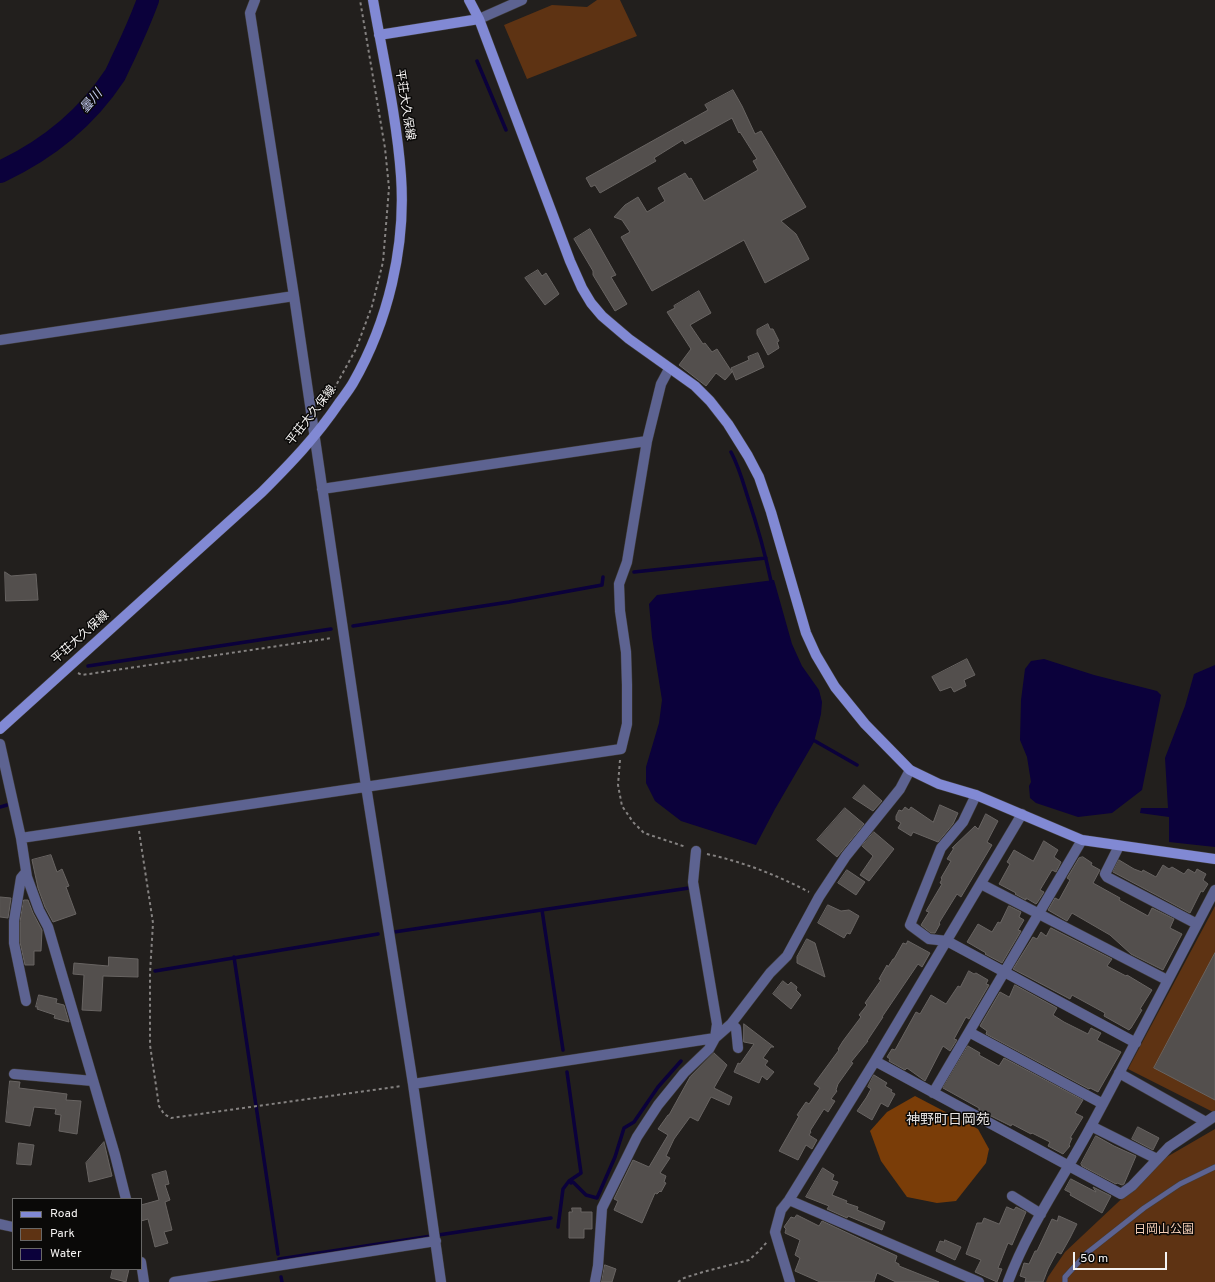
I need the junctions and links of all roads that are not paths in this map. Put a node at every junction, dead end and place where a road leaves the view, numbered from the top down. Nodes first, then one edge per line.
1 (255, 0) edge
2 (373, 0) edge
3 (469, 0) edge
4 (522, 0) edge
5 (479, 19) junction
6 (380, 35) junction
7 (294, 296) junction
8 (0, 340) edge
9 (669, 369) junction
10 (314, 437) junction
11 (647, 442) junction
12 (322, 489) junction
13 (0, 729) edge
14 (0, 744) edge
15 (910, 770) junction
16 (366, 786) junction
17 (976, 796) junction
18 (1022, 814) junction
19 (21, 838) junction
20 (1082, 840) junction
21 (1119, 846) junction
22 (696, 851) dead end
23 (1215, 859) edge
24 (26, 872) junction
25 (981, 884) junction
26 (1215, 890) edge
27 (1038, 914) junction
28 (1197, 924) junction
29 (946, 941) junction
30 (1004, 972) junction
31 (1167, 980) junction
32 (26, 1001) dead end
33 (731, 1024) junction
34 (969, 1032) junction
35 (715, 1038) junction
36 (1136, 1043) junction
37 (738, 1048) dead end
38 (875, 1062) junction
39 (1119, 1073) junction
40 (14, 1074) dead end
41 (93, 1081) junction
42 (413, 1084) junction
43 (933, 1093) junction
44 (1103, 1104) junction
45 (1215, 1116) edge
46 (1206, 1122) junction
47 (1091, 1126) junction
48 (1156, 1159) junction
49 (1070, 1166) junction
50 (1215, 1167) edge
51 (1012, 1196) dead end
52 (126, 1198) edge
53 (789, 1200) junction
54 (1041, 1214) junction
55 (0, 1224) edge
56 (12, 1227) edge
57 (436, 1241) junction
58 (142, 1269) edge
59 (792, 1281) edge
60 (144, 1282) edge
61 (174, 1282) edge
62 (441, 1282) edge
63 (595, 1282) edge
64 (979, 1282) edge
65 (1008, 1282) edge
66 (1065, 1282) edge

1 - 7 street
2 - 6 street, 平荘大久保線
3 - 5 street
4 - 5 street
5 - 6 street
5 - 9 street
6 - 10 street, 平荘大久保線
7 - 8 street
7 - 10 street
9 - 11 street
9 - 15 street
10 - 12 street
10 - 13 street, 平荘大久保線
11 - 12 street
11 - 16 street
12 - 16 street
14 - 19 street
15 - 17 street
15 - 33 street
16 - 19 street
16 - 42 street
17 - 18 street
17 - 29 street
18 - 20 street
18 - 25 street
19 - 24 street
20 - 21 street
20 - 27 street
21 - 23 street
21 - 28 street
22 - 35 street
24 - 32 street
24 - 41 street
25 - 27 street
25 - 29 street
26 - 28 street
27 - 30 street
27 - 31 street
28 - 31 street
29 - 30 street
29 - 38 street
30 - 34 street
30 - 36 street
31 - 36 street
33 - 35 street
33 - 37 street
34 - 43 street
34 - 44 street
35 - 42 street
35 - 63 street
36 - 39 street
38 - 43 street
38 - 53 street
39 - 44 street
39 - 46 street
40 - 41 street
41 - 52 street
42 - 57 street
43 - 49 street
44 - 47 street
45 - 46 street
46 - 48 street
47 - 48 street
47 - 49 street
48 - 49 street
49 - 54 street
50 - 66 lane
51 - 54 street
53 - 59 street
53 - 64 street
54 - 65 street
55 - 56 street
57 - 61 street
57 - 62 street
58 - 60 street

